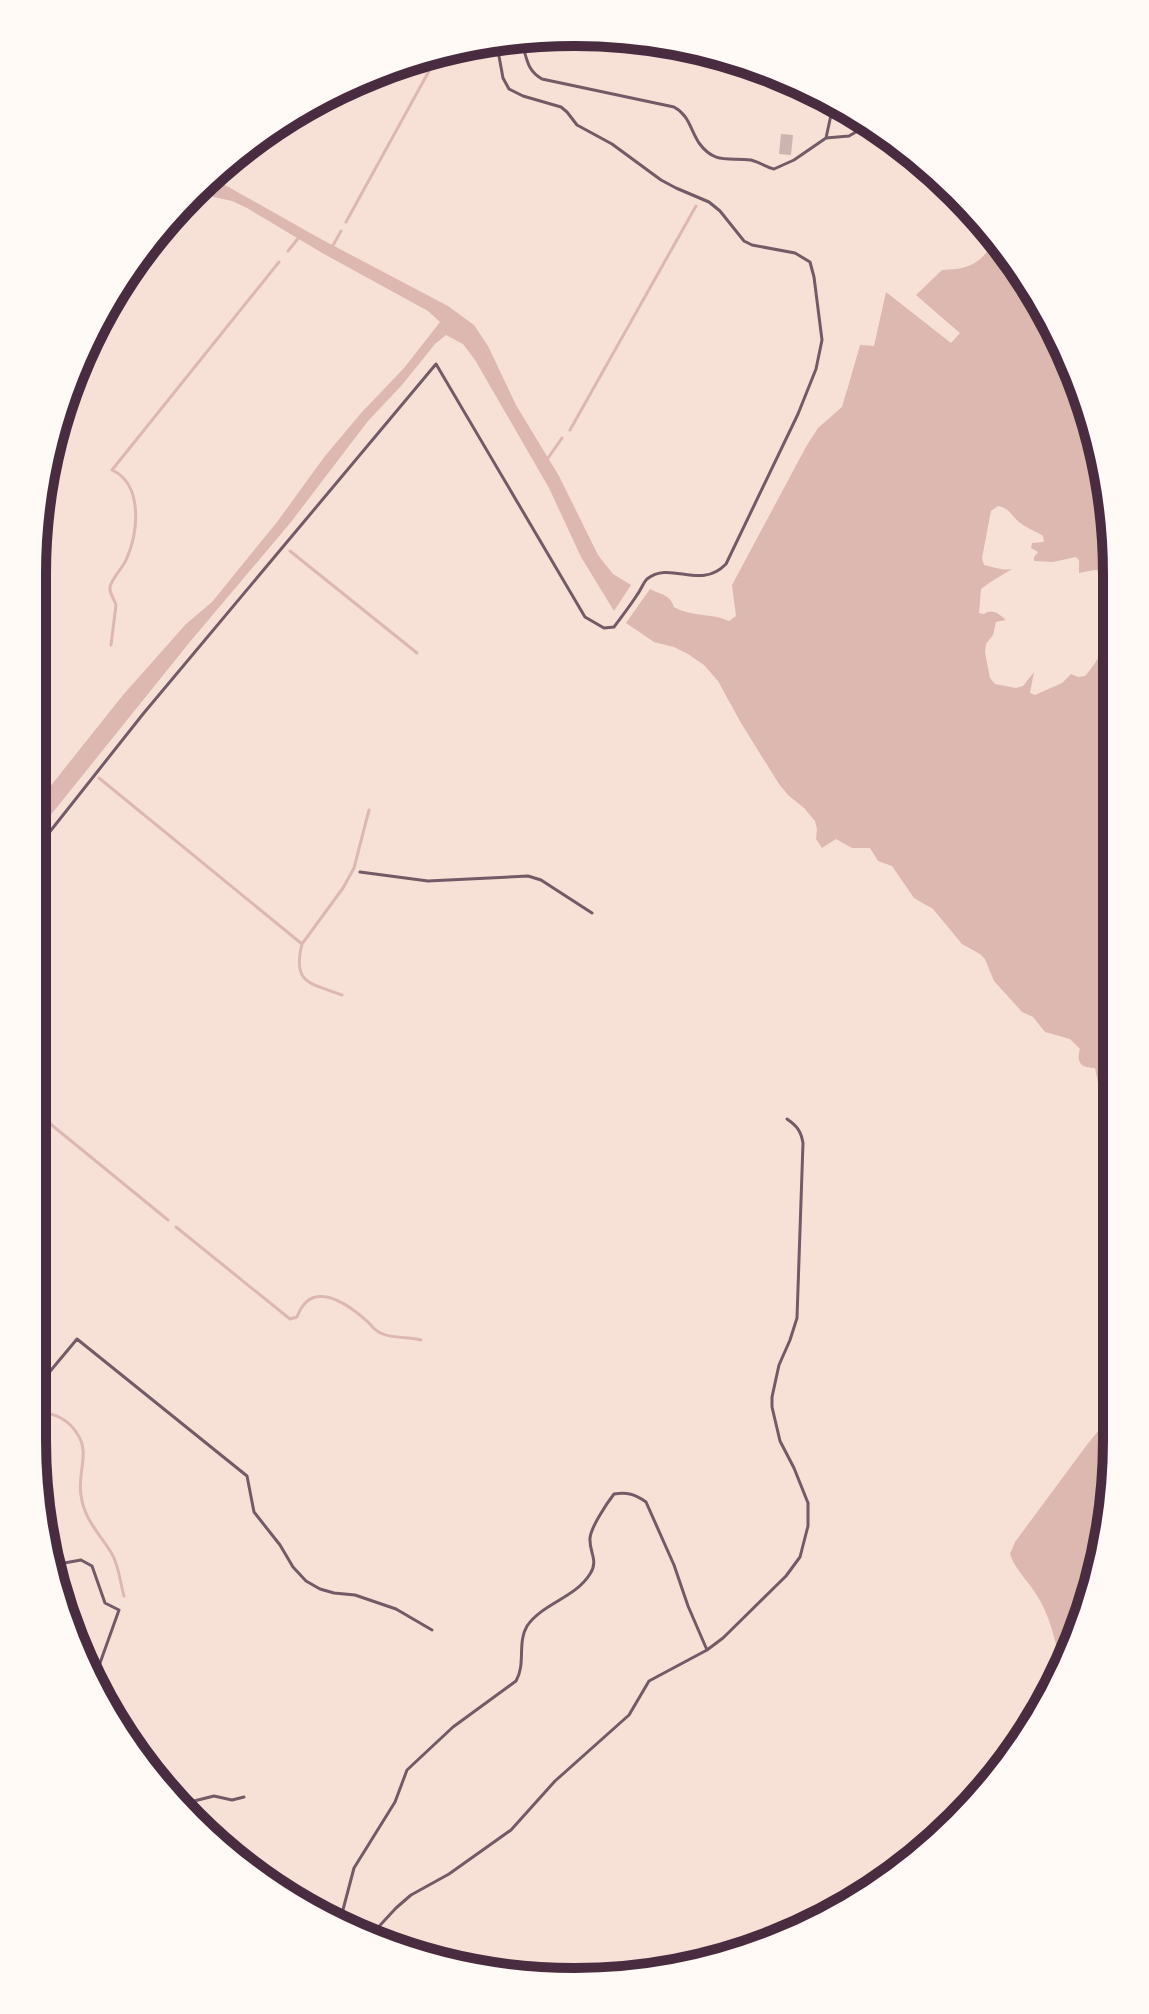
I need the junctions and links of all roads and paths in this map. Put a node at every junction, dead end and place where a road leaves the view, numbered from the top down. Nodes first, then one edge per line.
1 (524, 49) edge
2 (498, 52) edge
3 (831, 113) edge
4 (860, 130) edge
5 (826, 138) junction
6 (46, 837) edge
7 (360, 872) dead end
8 (592, 913) dead end
9 (787, 1119) dead end
10 (46, 1376) edge
11 (61, 1564) edge
12 (432, 1630) dead end
13 (707, 1650) junction
14 (98, 1668) edge
15 (244, 1797) dead end
16 (189, 1801) edge
17 (194, 1801) junction
18 (201, 1813) edge
19 (210, 1822) edge
20 (253, 1859) edge
21 (342, 1913) edge
22 (376, 1929) edge

1 - 5 lane
2 - 6 lane
3 - 5 lane
4 - 5 lane
7 - 8 lane
9 - 13 lane
10 - 12 lane
11 - 14 lane
13 - 21 lane
13 - 22 lane
15 - 17 lane
16 - 17 lane
17 - 18 lane
19 - 20 lane

